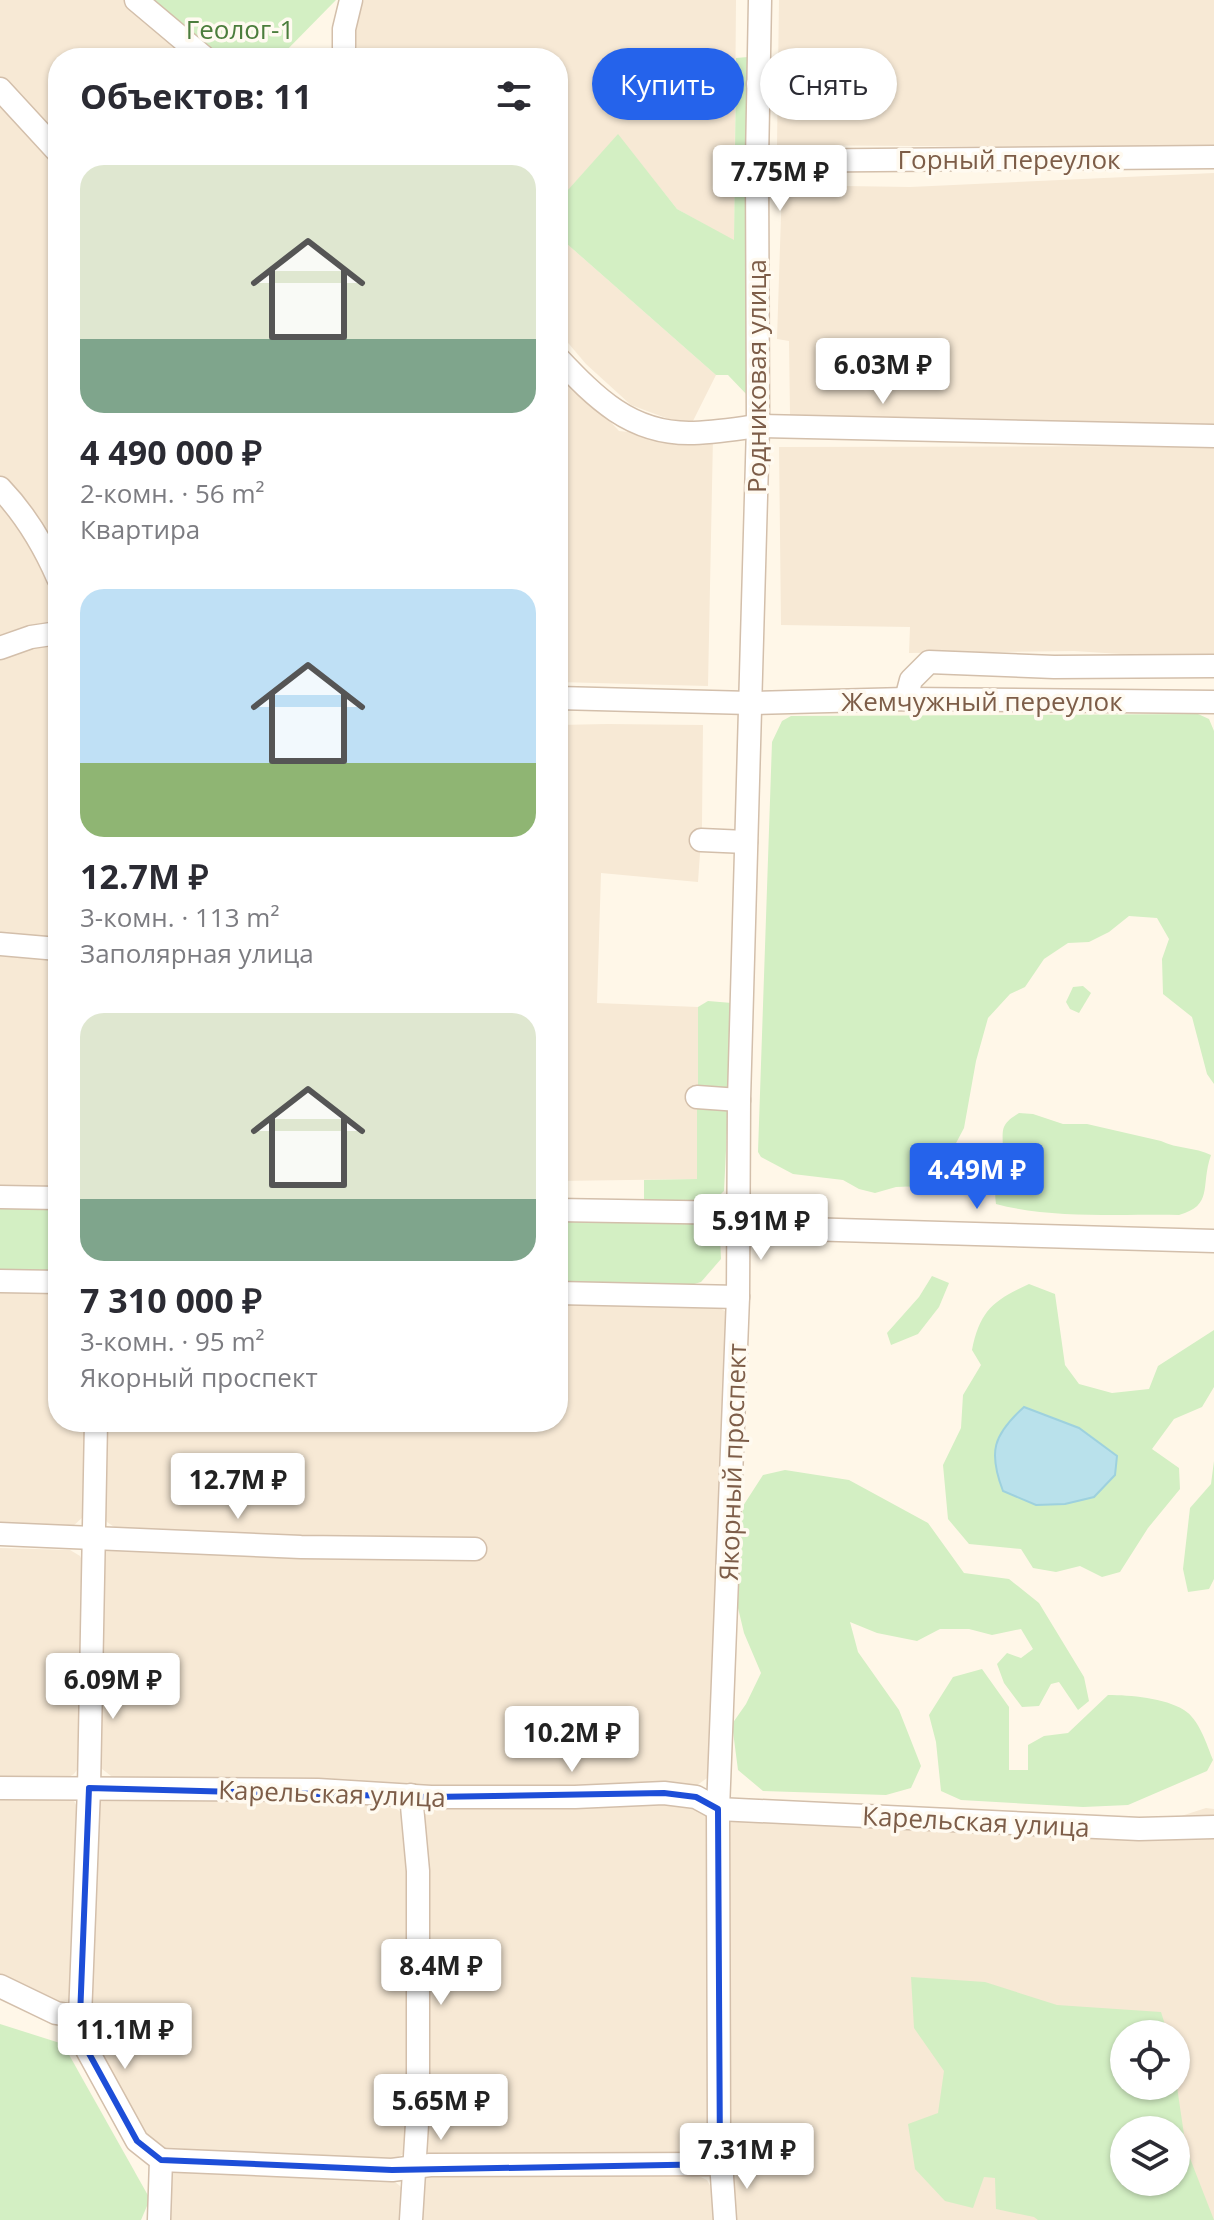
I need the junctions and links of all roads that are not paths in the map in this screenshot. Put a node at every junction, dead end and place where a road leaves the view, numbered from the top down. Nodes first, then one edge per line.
1 (136, 0) edge
2 (351, 0) edge
3 (760, 0) edge
4 (193, 48) edge
5 (344, 48) edge
6 (758, 84) joint
7 (0, 89) edge
8 (48, 141) edge
9 (1214, 157) edge
10 (757, 161) junction
11 (568, 369) edge
12 (758, 426) junction
13 (1214, 436) edge
14 (0, 488) edge
15 (48, 556) edge
16 (48, 634) edge
17 (0, 648) edge
18 (1214, 666) edge
19 (568, 698) edge
20 (906, 699) junction
21 (1214, 702) edge
22 (750, 703) junction
23 (701, 840) dead end
24 (746, 842) junction
25 (0, 944) edge
26 (48, 948) edge
27 (697, 1097) dead end
28 (739, 1100) junction
29 (0, 1197) edge
30 (48, 1198) edge
31 (568, 1211) edge
32 (738, 1220) junction
33 (1214, 1241) edge
34 (0, 1281) edge
35 (48, 1282) edge
36 (568, 1293) edge
37 (738, 1297) junction
38 (96, 1432) edge
39 (0, 1534) edge
40 (92, 1537) junction
41 (475, 1549) dead end
42 (0, 1788) edge
43 (89, 1788) junction
44 (411, 1795) junction
45 (718, 1809) junction
46 (1214, 1827) edge
47 (0, 1986) edge
48 (80, 2017) junction
49 (161, 2160) junction
50 (720, 2164) junction
51 (413, 2167) junction
52 (159, 2220) edge
53 (411, 2220) edge
54 (725, 2220) edge

1 - 4 street
2 - 5 street
3 - 6 street, Родниковая улица
6 - 10 street, Родниковая улица
7 - 8 street
9 - 10 street, Горный переулок
10 - 12 street, Родниковая улица
11 - 12 street
12 - 13 street
12 - 22 street, Родниковая улица
14 - 15 street
16 - 17 street
18 - 20 street
19 - 22 street, Жемчужный переулок
20 - 21 street, Жемчужный переулок
20 - 22 street, Жемчужный переулок
22 - 24 street, Якорный проспект
23 - 24 street
24 - 28 street, Якорный проспект
25 - 26 street
27 - 28 street
28 - 32 street, Якорный проспект
29 - 30 street
31 - 32 street
32 - 33 street
32 - 37 street, Якорный проспект
34 - 35 street
36 - 37 street
37 - 45 street, Якорный проспект
38 - 40 street
39 - 40 street
40 - 41 street
40 - 43 street
42 - 43 street, Карельская улица
43 - 44 street, Карельская улица
43 - 48 street
44 - 45 street, Карельская улица
44 - 51 street
45 - 46 street, Карельская улица
45 - 50 street, Якорный проспект
47 - 48 street
48 - 49 street
49 - 51 street
49 - 52 street
50 - 51 street
50 - 54 street, Якорный проспект
51 - 53 street

